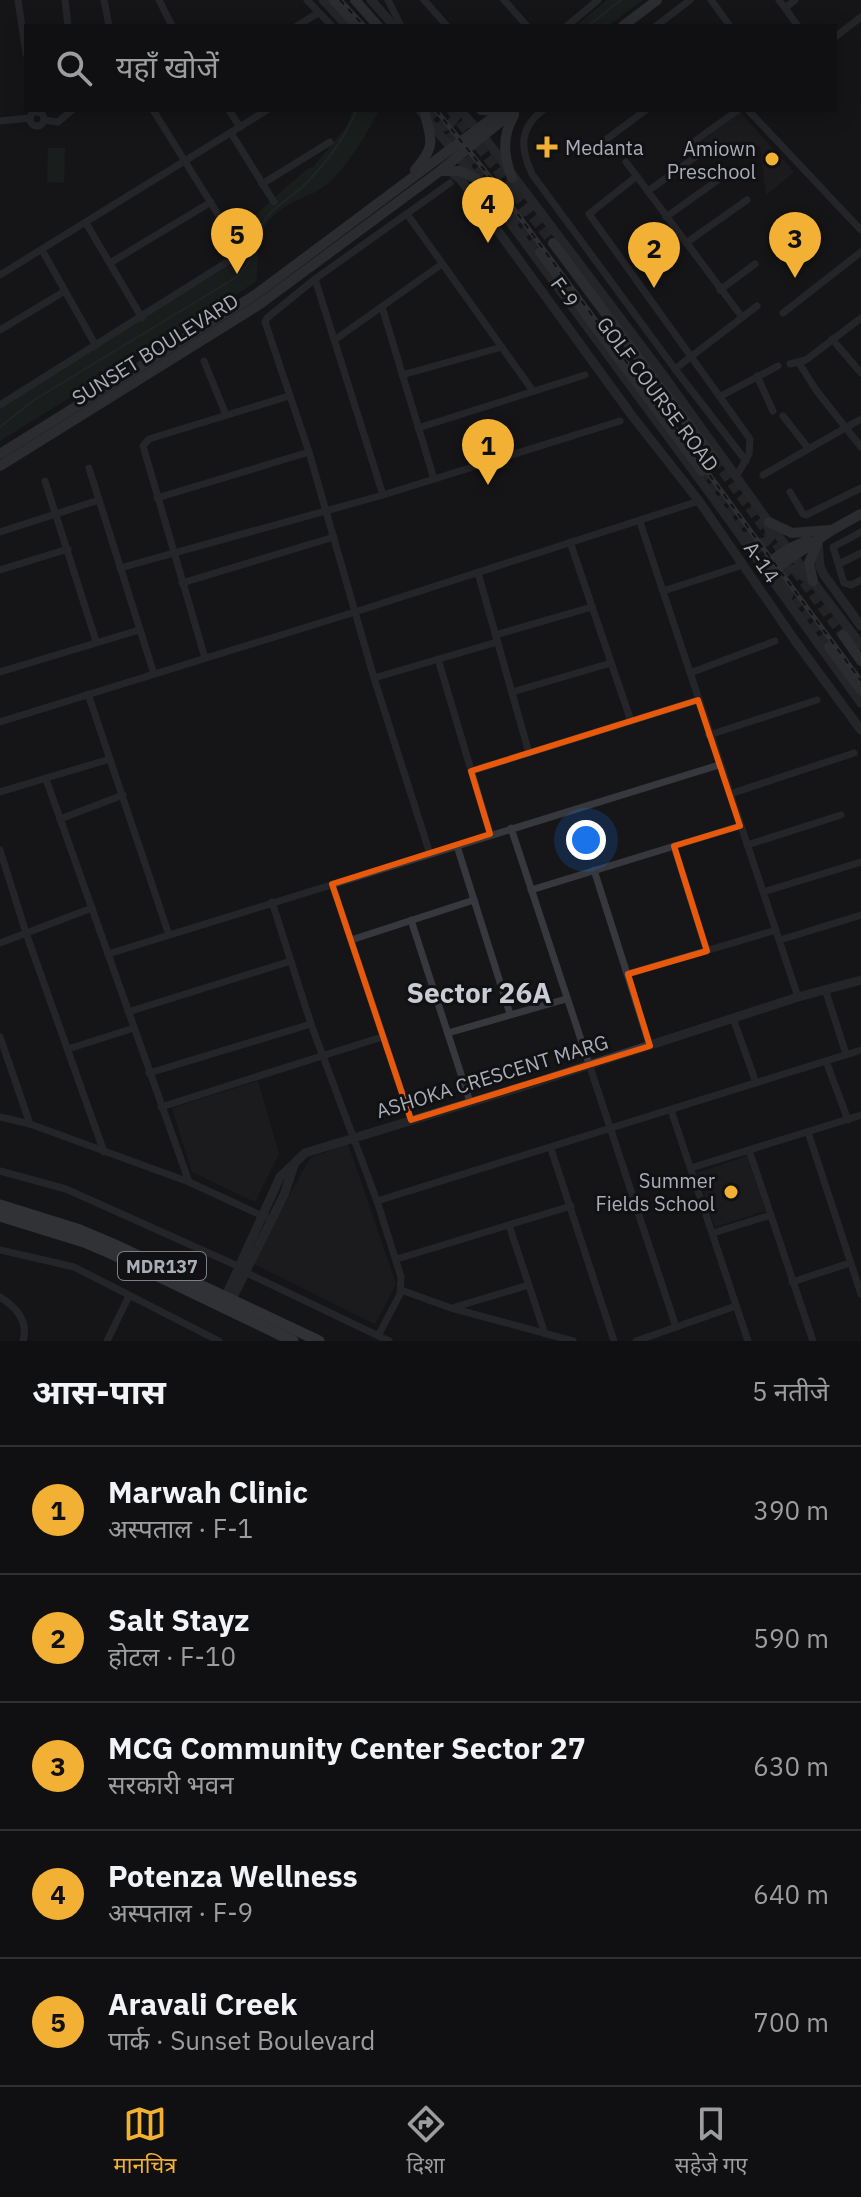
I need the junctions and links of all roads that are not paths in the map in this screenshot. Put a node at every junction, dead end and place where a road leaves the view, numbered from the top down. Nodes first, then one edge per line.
1 (18, 0) edge
2 (65, 0) edge
3 (104, 0) edge
4 (159, 0) edge
5 (307, 0) edge
6 (323, 0) edge
7 (334, 0) edge
8 (355, 0) edge
9 (371, 0) edge
10 (424, 0) edge
11 (504, 0) edge
12 (598, 0) edge
13 (657, 0) edge
14 (690, 0) edge
15 (711, 0) edge
16 (779, 0) edge
17 (795, 0) edge
18 (390, 1) edge
19 (785, 8) junction
20 (318, 13) junction
21 (859, 23) edge
22 (68, 24) edge
23 (109, 24) edge
24 (171, 24) edge
25 (300, 24) edge
26 (330, 24) edge
27 (345, 24) edge
28 (355, 24) edge
29 (376, 24) edge
30 (392, 24) edge
31 (400, 24) edge
32 (445, 24) edge
33 (525, 24) edge
34 (569, 24) edge
35 (626, 24) edge
36 (659, 24) edge
37 (729, 24) edge
38 (797, 24) edge
39 (837, 36) edge
40 (24, 40) edge
41 (70, 112) edge
42 (154, 112) edge
43 (230, 112) edge
44 (264, 112) edge
45 (459, 112) edge
46 (462, 112) edge
47 (501, 112) edge
48 (513, 112) edge
49 (515, 112) edge
50 (541, 112) edge
51 (643, 112) edge
52 (735, 112) edge
53 (750, 112) edge
54 (33, 113) edge
55 (422, 113) edge
56 (0, 121) edge
57 (240, 127) junction
58 (433, 127) junction
59 (231, 133) junction
60 (481, 133) junction
61 (330, 142) dead end
62 (688, 146) dead end
63 (592, 150) dead end
64 (705, 150) dead end
65 (454, 152) junction
66 (186, 160) junction
67 (626, 162) dead end
68 (444, 170) junction
69 (729, 172) dead end
70 (637, 176) junction
71 (477, 179) junction
72 (514, 181) junction
73 (450, 183) dead end
74 (262, 184) junction
75 (404, 184) junction
76 (648, 191) junction
77 (747, 200) dead end
78 (211, 202) junction
79 (274, 202) dead end
80 (495, 202) junction
81 (533, 205) junction
82 (407, 214) junction
83 (666, 217) junction
84 (86, 223) junction
85 (511, 224) junction
86 (861, 230) edge
87 (553, 243) tunnel mouth
88 (686, 243) junction
89 (42, 250) junction
90 (540, 252) tunnel mouth
91 (861, 252) edge
92 (309, 253) junction
93 (110, 263) junction
94 (316, 263) junction
95 (442, 264) junction
96 (755, 264) dead end
97 (602, 272) junction
98 (0, 275) edge
99 (315, 279) junction
100 (591, 281) junction
101 (720, 290) junction
102 (65, 291) junction
103 (757, 306) dead end
104 (382, 307) junction
105 (783, 313) dead end
106 (742, 317) junction
107 (142, 318) junction
108 (861, 318) edge
109 (0, 330) edge
110 (336, 339) junction
111 (832, 339) junction
112 (96, 346) junction
113 (502, 347) junction
114 (692, 356) junction
115 (204, 361) dead end
116 (778, 366) dead end
117 (675, 369) junction
118 (861, 373) edge
119 (402, 375) junction
120 (585, 375) dead end
121 (757, 376) junction
122 (533, 391) junction
123 (107, 395) junction
124 (289, 396) junction
125 (721, 396) junction
126 (0, 405) edge
127 (773, 411) dead end
128 (226, 415) junction
129 (783, 416) dead end
130 (861, 419) edge
131 (620, 421) dead end
132 (847, 427) junction
133 (418, 428) junction
134 (861, 447) edge
135 (808, 448) junction
136 (309, 452) junction
137 (0, 454) edge
138 (714, 459) tunnel mouth
139 (746, 461) junction
140 (688, 464) junction
141 (0, 466) edge
142 (89, 468) dead end
143 (702, 471) tunnel mouth
144 (737, 475) junction
145 (763, 475) dead end
146 (434, 479) junction
147 (45, 481) dead end
148 (688, 486) junction
149 (861, 488) edge
150 (790, 492) dead end
151 (383, 495) junction
152 (157, 498) junction
153 (99, 500) junction
154 (699, 501) junction
155 (327, 510) junction
156 (706, 511) junction
157 (57, 514) junction
158 (861, 514) edge
159 (766, 518) junction
160 (640, 522) junction
161 (734, 527) junction
162 (832, 530) junction
163 (0, 532) edge
164 (861, 532) edge
165 (334, 537) junction
166 (818, 541) junction
167 (570, 542) junction
168 (68, 549) junction
169 (790, 552) junction
170 (861, 553) edge
171 (173, 554) junction
172 (839, 564) junction
173 (737, 567) dead end
174 (120, 568) junction
175 (0, 570) edge
176 (764, 570) junction
177 (478, 573) junction
178 (861, 580) edge
179 (813, 581) junction
180 (182, 583) junction
181 (663, 591) junction
182 (823, 594) junction
183 (592, 607) junction
184 (355, 612) junction
185 (795, 613) junction
186 (861, 626) edge
187 (139, 630) junction
188 (843, 635) tunnel mouth
189 (496, 638) junction
190 (96, 641) junction
191 (775, 641) dead end
192 (861, 645) edge
193 (829, 647) tunnel mouth
194 (205, 658) junction
195 (438, 659) junction
196 (861, 661) edge
197 (611, 663) junction
198 (0, 672) edge
199 (690, 673) junction
200 (154, 674) junction
201 (374, 678) junction
202 (861, 690) edge
203 (512, 692) junction
204 (88, 694) junction
205 (698, 700) junction
206 (817, 700) dead end
207 (861, 703) edge
208 (631, 721) junction
209 (0, 722) edge
210 (861, 730) edge
211 (709, 735) junction
212 (529, 753) junction
213 (854, 753) dead end
214 (110, 759) junction
215 (719, 765) junction
216 (471, 771) junction
217 (46, 779) junction
218 (0, 792) edge
219 (730, 794) junction
220 (123, 795) junction
221 (841, 815) dead end
222 (60, 819) junction
223 (740, 826) junction
224 (511, 828) junction
225 (490, 834) junction
226 (747, 845) junction
227 (457, 846) junction
228 (674, 846) junction
229 (0, 850) edge
230 (430, 854) junction
231 (861, 862) edge
232 (2, 863) edge
233 (594, 870) junction
234 (332, 884) junction
235 (531, 890) junction
236 (763, 892) junction
237 (474, 900) junction
238 (272, 902) junction
239 (92, 908) junction
240 (861, 915) edge
241 (411, 920) junction
242 (776, 930) junction
243 (26, 933) junction
244 (169, 935) junction
245 (351, 940) junction
246 (780, 940) junction
247 (0, 943) edge
248 (707, 951) junction
249 (108, 954) junction
250 (291, 961) junction
251 (628, 974) junction
252 (861, 980) edge
253 (825, 989) junction
254 (798, 997) junction
255 (566, 999) junction
256 (128, 1012) junction
257 (510, 1014) junction
258 (733, 1018) junction
259 (311, 1024) junction
260 (134, 1028) junction
261 (448, 1033) junction
262 (0, 1037) edge
263 (382, 1037) junction
264 (650, 1046) junction
265 (68, 1049) junction
266 (861, 1050) edge
267 (846, 1054) junction
268 (323, 1056) junction
269 (826, 1061) junction
270 (589, 1066) junction
271 (149, 1073) junction
272 (756, 1083) junction
273 (470, 1102) junction
274 (161, 1107) junction
275 (671, 1110) junction
276 (861, 1115) edge
277 (0, 1117) edge
278 (411, 1120) junction
279 (848, 1120) junction
280 (30, 1124) junction
281 (612, 1130) junction
282 (808, 1132) junction
283 (353, 1137) junction
284 (551, 1149) junction
285 (749, 1150) junction
286 (104, 1152) junction
287 (691, 1168) junction
288 (0, 1171) edge
289 (189, 1182) junction
290 (377, 1201) junction
291 (0, 1205) edge
292 (571, 1206) junction
293 (771, 1215) junction
294 (0, 1216) edge
295 (267, 1218) junction
296 (509, 1225) junction
297 (713, 1233) junction
298 (0, 1250) edge
299 (397, 1259) junction
300 (850, 1263) junction
301 (243, 1270) junction
302 (792, 1282) junction
303 (529, 1285) junction
304 (401, 1290) junction
305 (861, 1294) edge
306 (129, 1296) junction
307 (0, 1297) edge
308 (229, 1297) junction
309 (736, 1306) junction
310 (451, 1308) junction
311 (224, 1310) junction
312 (676, 1327) junction
313 (375, 1334) junction
314 (545, 1334) junction
315 (23, 1341) edge
316 (107, 1341) edge
317 (219, 1341) edge
318 (293, 1341) edge
319 (319, 1341) edge
320 (389, 1341) edge
321 (573, 1341) edge
322 (614, 1341) edge
323 (636, 1341) edge
324 (748, 1341) edge
325 (813, 1341) edge

1 - 40 street
2 - 22 street
3 - 23 street
4 - 24 street
5 - 20 street
6 - 27 street
7 - 28 main road
8 - 29 main road
9 - 30 street
10 - 32 street
11 - 33 street
12 - 34 street
13 - 35 main road
14 - 36 street
15 - 37 street
16 - 19 street
17 - 19 street
18 - 31 street
19 - 38 street
20 - 25 street
20 - 26 street
21 - 39 street
41 - 54 street
42 - 66 street
43 - 57 street
44 - 57 street
45 - 58 street
46 - 60 street, GOLF COURSE ROAD
47 - 60 main road, SUNSET BOULEVARD
48 - 60 main road, SUNSET BOULEVARD
49 - 72 main road
50 - 97 street
51 - 63 street
52 - 62 street
53 - 86 street
54 - 56 street
55 - 58 street, GOLF COURSE ROAD
55 - 75 main road
57 - 59 street
58 - 65 street, GOLF COURSE ROAD
59 - 66 street
59 - 74 street
60 - 65 main road, SUNSET BOULEVARD
60 - 72 street, GOLF COURSE ROAD
61 - 74 street
64 - 76 street
65 - 68 main road, SUNSET BOULEVARD
65 - 71 street, GOLF COURSE ROAD
65 - 75 main road, SUNSET BOULEVARD
66 - 78 street
66 - 84 street
67 - 70 street
68 - 71 main road
68 - 94 main road, SUNSET BOULEVARD
68 - 148 street, F-9
69 - 83 street
70 - 76 street
70 - 114 street
71 - 80 street, GOLF COURSE ROAD
72 - 80 street
72 - 81 street, GOLF COURSE ROAD
73 - 82 street
74 - 79 street
75 - 92 main road, SUNSET BOULEVARD
76 - 83 street
77 - 88 street
78 - 93 street
78 - 107 street
80 - 85 street, GOLF COURSE ROAD
81 - 85 street
81 - 100 street, GOLF COURSE ROAD
82 - 95 street
82 - 99 street
83 - 88 street
84 - 89 street
84 - 93 street
85 - 140 street, GOLF COURSE ROAD
87 - 138 main road
88 - 101 street
89 - 98 street
89 - 102 street
90 - 143 main road
91 - 105 street
92 - 94 main road
92 - 123 main road, SUNSET BOULEVARD
93 - 107 street
94 - 123 main road, SUNSET BOULEVARD
95 - 104 street
95 - 113 street
96 - 101 street
97 - 100 street
97 - 117 street
99 - 110 street
99 - 124 street
100 - 144 street, GOLF COURSE ROAD
101 - 106 street
102 - 109 street
102 - 112 street
103 - 106 street
104 - 110 street
104 - 119 street
106 - 114 street
107 - 112 street
108 - 111 street
110 - 151 street
111 - 118 street
111 - 132 street
112 - 126 street
113 - 119 street
113 - 122 street
114 - 117 street
114 - 125 street
115 - 128 street
116 - 121 street
117 - 139 street
119 - 133 street
120 - 122 street
121 - 125 street
121 - 127 street
122 - 133 street
123 - 137 main road, SUNSET BOULEVARD
123 - 141 main road, SUNSET BOULEVARD
124 - 128 street
124 - 136 street
125 - 139 street
128 - 152 street
129 - 135 street
130 - 132 street
131 - 146 street
132 - 134 street
132 - 135 street
133 - 146 street
135 - 145 street
136 - 152 street
136 - 155 street
139 - 144 street
140 - 148 street
140 - 161 street, GOLF COURSE ROAD
142 - 153 street
144 - 159 street, GOLF COURSE ROAD
146 - 151 street
147 - 157 street
148 - 154 street, F-9
149 - 150 street
151 - 155 street
152 - 171 street
153 - 157 street
153 - 174 street
154 - 156 street, A-14
154 - 160 street
155 - 165 street
155 - 171 street
156 - 161 street
156 - 210 street, A-14
157 - 163 street
157 - 168 street
158 - 162 main road
159 - 161 street
159 - 162 main road
159 - 169 street, GOLF COURSE ROAD
160 - 167 street
160 - 181 street
161 - 176 street, GOLF COURSE ROAD
162 - 166 main road
162 - 169 main road
164 - 172 street
165 - 180 street
165 - 184 street
166 - 179 main road
166 - 186 street
167 - 177 street
167 - 183 street
168 - 175 street
168 - 190 street
169 - 176 main road
169 - 179 street, GOLF COURSE ROAD
170 - 172 street
171 - 174 street
171 - 180 street
172 - 178 street
173 - 181 street
174 - 187 street
176 - 185 street, GOLF COURSE ROAD
177 - 184 street
177 - 189 street
179 - 182 street, GOLF COURSE ROAD
180 - 194 street
181 - 199 street
182 - 185 street
182 - 192 street, GOLF COURSE ROAD
183 - 189 street
183 - 197 street
184 - 194 street
184 - 201 street
185 - 207 street, GOLF COURSE ROAD
187 - 190 street
187 - 200 street
188 - 196 main road
189 - 195 street
189 - 203 street
190 - 198 street
191 - 199 street
193 - 202 main road
194 - 200 street
195 - 201 street
195 - 216 street
197 - 203 street
197 - 208 street
199 - 205 street
200 - 204 street
201 - 230 street
203 - 212 street
204 - 209 street
204 - 214 street
205 - 208 street
205 - 211 street
206 - 211 street
208 - 212 street
211 - 215 street
212 - 216 street
213 - 219 street
214 - 217 street
214 - 220 street
215 - 219 street
215 - 224 street
216 - 225 street
217 - 218 street
217 - 222 street
219 - 223 street
220 - 222 street
220 - 244 street
221 - 226 street
222 - 239 street
223 - 226 street
223 - 228 street
224 - 225 street
224 - 235 street
225 - 227 street
226 - 236 street
227 - 230 street
227 - 237 street
228 - 233 street
228 - 248 street
229 - 232 street
230 - 234 street
231 - 236 street
232 - 243 street
233 - 235 street
233 - 251 street
234 - 238 street
234 - 245 street
235 - 255 street
236 - 242 street
237 - 241 street
237 - 257 street
238 - 244 street
238 - 250 street
239 - 243 street
239 - 249 street
240 - 246 street
241 - 245 street
241 - 261 street
242 - 246 street
242 - 248 street
243 - 247 street
243 - 265 street
244 - 249 street
245 - 263 street
246 - 254 street
248 - 251 street
249 - 256 street
250 - 256 street
250 - 259 street
251 - 264 street
252 - 253 street, ASHOKA CRESCENT MARG
253 - 254 street, ASHOKA CRESCENT MARG
253 - 267 street
254 - 258 street, ASHOKA CRESCENT MARG
255 - 257 street
255 - 270 street
256 - 260 street
257 - 261 street
258 - 264 street, ASHOKA CRESCENT MARG
258 - 272 street
259 - 268 street
259 - 271 street
260 - 265 street
260 - 271 street
261 - 273 street
262 - 280 street
263 - 268 street
263 - 278 street
264 - 270 street, ASHOKA CRESCENT MARG
265 - 286 street
266 - 267 street
267 - 269 street
268 - 274 street
268 - 283 street
269 - 272 street
269 - 279 street
270 - 273 street, ASHOKA CRESCENT MARG
270 - 281 street
271 - 274 street
272 - 275 street
273 - 278 street, ASHOKA CRESCENT MARG
274 - 289 street
275 - 281 street
275 - 287 street
276 - 279 street
277 - 280 street
278 - 283 street, ASHOKA CRESCENT MARG
279 - 282 street
280 - 286 street
281 - 284 street
281 - 312 street
282 - 285 street
282 - 300 street
283 - 290 street
283 - 295 street, ASHOKA CRESCENT MARG
284 - 290 street
284 - 292 street
285 - 287 street
285 - 293 street
286 - 289 street
287 - 297 street
288 - 301 street
289 - 295 street
290 - 299 street
291 - 308 main road, MDR137
292 - 296 street
292 - 322 street
293 - 297 street
293 - 302 street
294 - 311 main road, MDR137
295 - 301 street, ASHOKA CRESCENT MARG
296 - 299 street
296 - 303 street
297 - 309 street
298 - 306 street
299 - 304 street
300 - 302 street
300 - 305 street
301 - 308 street, ASHOKA CRESCENT MARG
301 - 313 street
302 - 325 street
303 - 310 street
303 - 314 street
304 - 310 street
304 - 313 street
306 - 316 street
306 - 317 street
307 - 315 street
308 - 311 street, ASHOKA CRESCENT MARG
308 - 319 main road, MDR137
309 - 312 street
309 - 324 street
310 - 314 street
311 - 318 main road, MDR137
312 - 323 street
313 - 320 street
314 - 321 street

